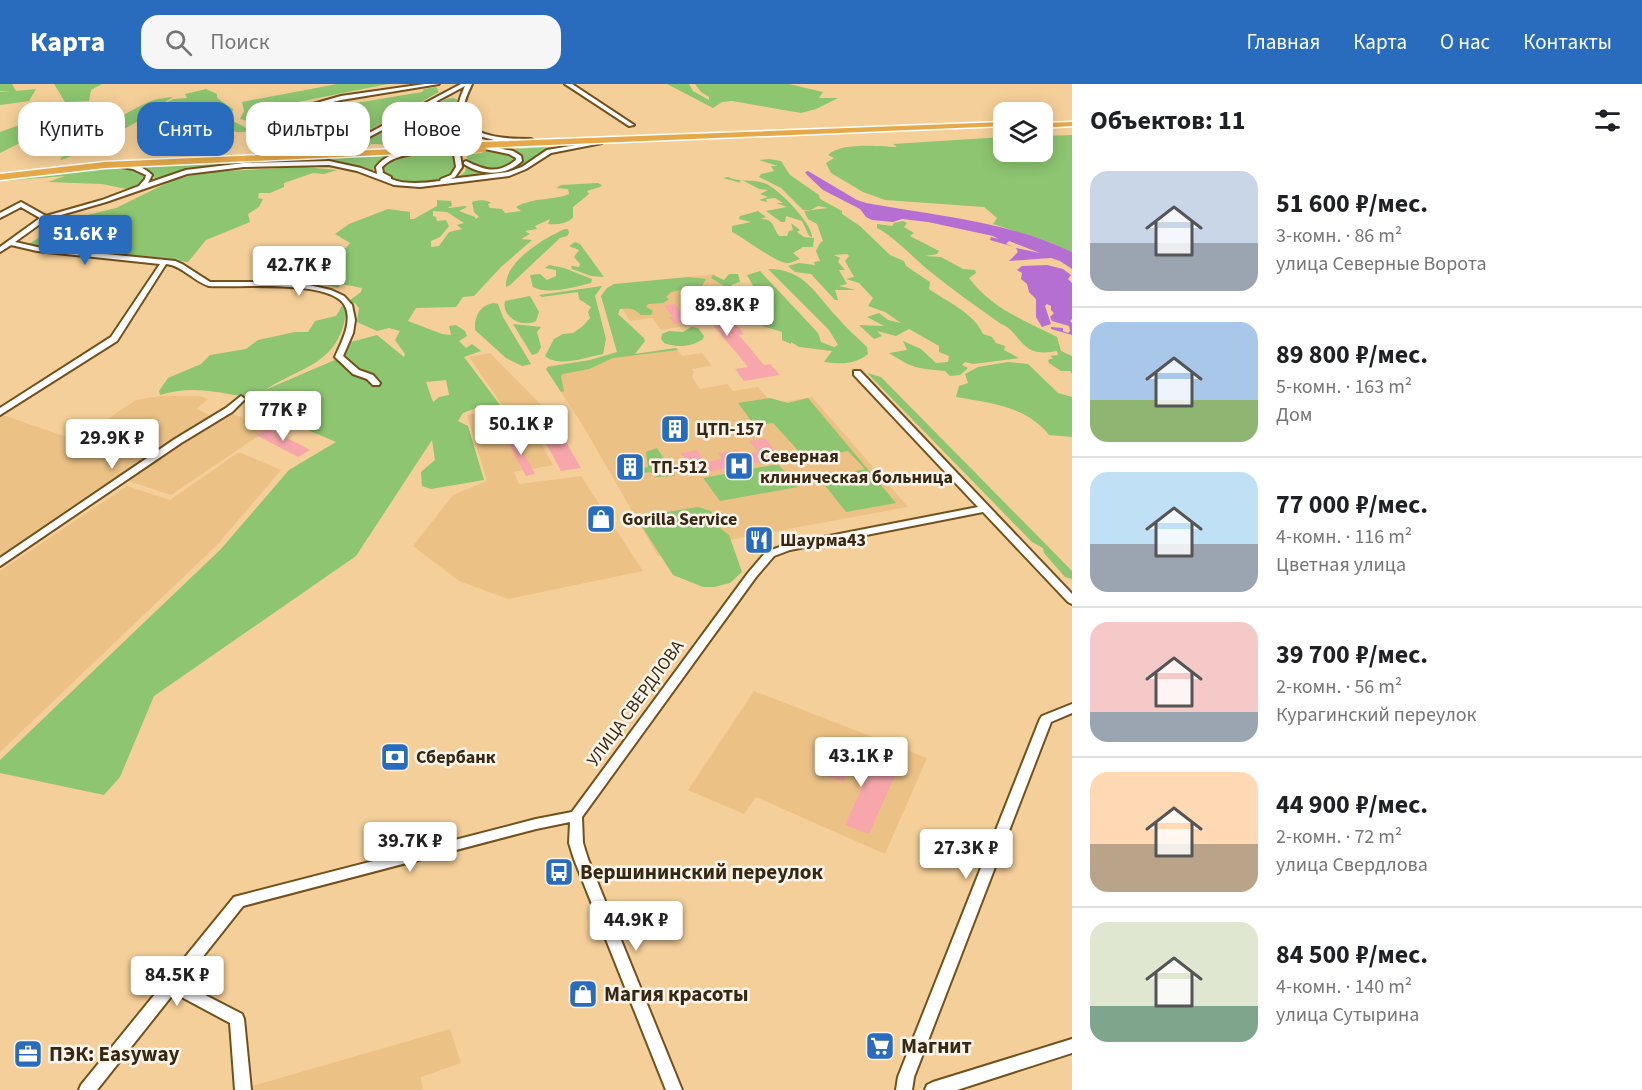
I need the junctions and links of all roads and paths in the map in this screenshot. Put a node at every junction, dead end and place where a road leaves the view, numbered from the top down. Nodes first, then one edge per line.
1 (436, 84) edge
2 (467, 84) edge
3 (568, 84) edge
4 (461, 99) junction
5 (438, 100) junction
6 (326, 102) edge
7 (461, 102) edge
8 (1072, 123) edge
9 (1053, 124) edge
10 (631, 125) dead end
11 (993, 126) edge
12 (993, 126) edge
13 (482, 133) edge
14 (370, 135) edge
15 (565, 142) junction
16 (599, 143) junction
17 (484, 147) junction
18 (382, 150) edge
19 (246, 155) edge
20 (395, 156) edge
21 (457, 156) edge
22 (464, 156) edge
23 (465, 163) junction
24 (109, 164) junction
25 (371, 174) junction
26 (0, 176) edge
27 (394, 180) junction
28 (435, 184) junction
29 (140, 188) junction
30 (0, 216) edge
31 (45, 218) junction
32 (9, 243) junction
33 (0, 250) edge
34 (165, 261) junction
35 (857, 373) dead end
36 (376, 383) dead end
37 (241, 399) dead end
38 (0, 412) edge
39 (984, 509) junction
40 (0, 563) edge
41 (1072, 600) edge
42 (1072, 708) edge
43 (576, 816) junction
44 (173, 985) junction
45 (1072, 1046) edge
46 (87, 1090) edge
47 (243, 1090) edge
48 (674, 1090) edge
49 (904, 1090) edge
50 (933, 1090) edge

1 - 6 street
2 - 4 street
2 - 5 street
3 - 10 street
4 - 5 street
4 - 7 street
5 - 14 street
8 - 9 highway
11 - 15 highway
12 - 16 highway
13 - 15 street
15 - 17 highway
16 - 17 highway
16 - 28 street
17 - 23 street
18 - 24 highway
19 - 26 highway
20 - 27 street
21 - 27 street
22 - 23 street
23 - 28 street
24 - 26 highway
24 - 29 street
25 - 27 street
25 - 28 street
25 - 29 street
29 - 31 street
30 - 31 street
31 - 32 street
32 - 33 street
32 - 34 street
34 - 36 street
34 - 38 street
35 - 39 street
37 - 40 street
39 - 41 street
39 - 43 street, УЛИЦА СВЕРДЛОВА
42 - 49 street
43 - 44 street
43 - 48 street
44 - 46 street
44 - 47 street
45 - 50 street

